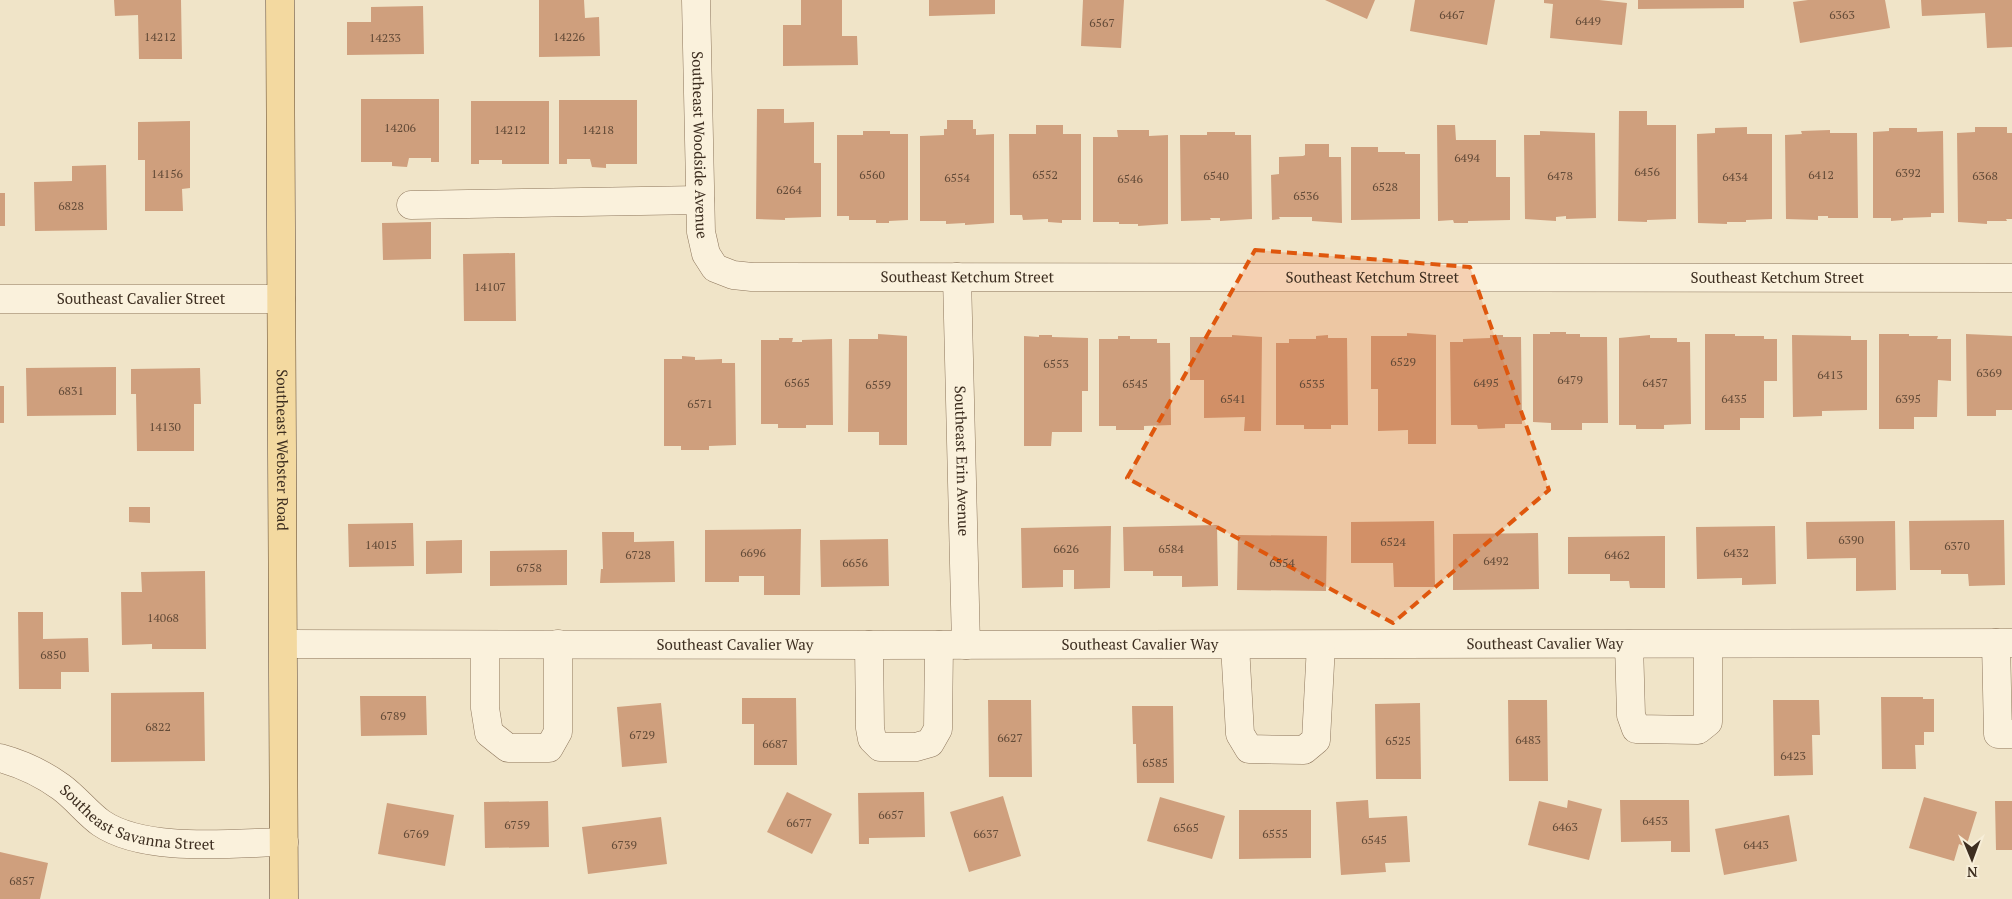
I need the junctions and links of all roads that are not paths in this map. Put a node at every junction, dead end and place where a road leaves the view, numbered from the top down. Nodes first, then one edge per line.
1 (280, 0) edge
2 (696, 0) edge
3 (700, 200) junction
4 (411, 204) dead end
5 (733, 275) joint
6 (957, 277) junction
7 (2012, 278) edge
8 (0, 299) edge
9 (281, 299) junction
10 (2004, 643) edge
11 (284, 644) junction
12 (558, 644) junction
13 (1630, 644) junction
14 (1708, 644) junction
15 (485, 645) junction
16 (952, 645) junction
17 (1235, 645) junction
18 (1322, 645) junction
19 (869, 646) junction
20 (2012, 734) edge
21 (0, 758) edge
22 (284, 842) junction
23 (284, 899) edge

1 - 9 main road, Southeast Webster Road
2 - 3 street, Southeast Woodside Avenue
3 - 4 street
3 - 5 street, Southeast Woodside Avenue
5 - 6 street, Southeast Ketchum Street
6 - 7 street, Southeast Ketchum Street
6 - 16 street, Southeast Erin Avenue
8 - 9 street, Southeast Cavalier Street
9 - 11 main road, Southeast Webster Road
10 - 14 street, Southeast Cavalier Way
10 - 20 street, Southeast Cavalier Way
11 - 15 street, Southeast Cavalier Way
11 - 22 main road, Southeast Webster Road
12 - 15 street, Southeast Cavalier Way
12 - 15 street
12 - 19 street, Southeast Cavalier Way
13 - 14 street, Southeast Cavalier Way
13 - 14 street
13 - 18 street, Southeast Cavalier Way
16 - 17 street, Southeast Cavalier Way
16 - 19 street, Southeast Cavalier Way
16 - 19 street, Southeast Erin Avenue
17 - 18 street, Southeast Cavalier Way
17 - 18 street
21 - 22 street, Southeast Savanna Street
22 - 23 main road, Southeast Webster Road

